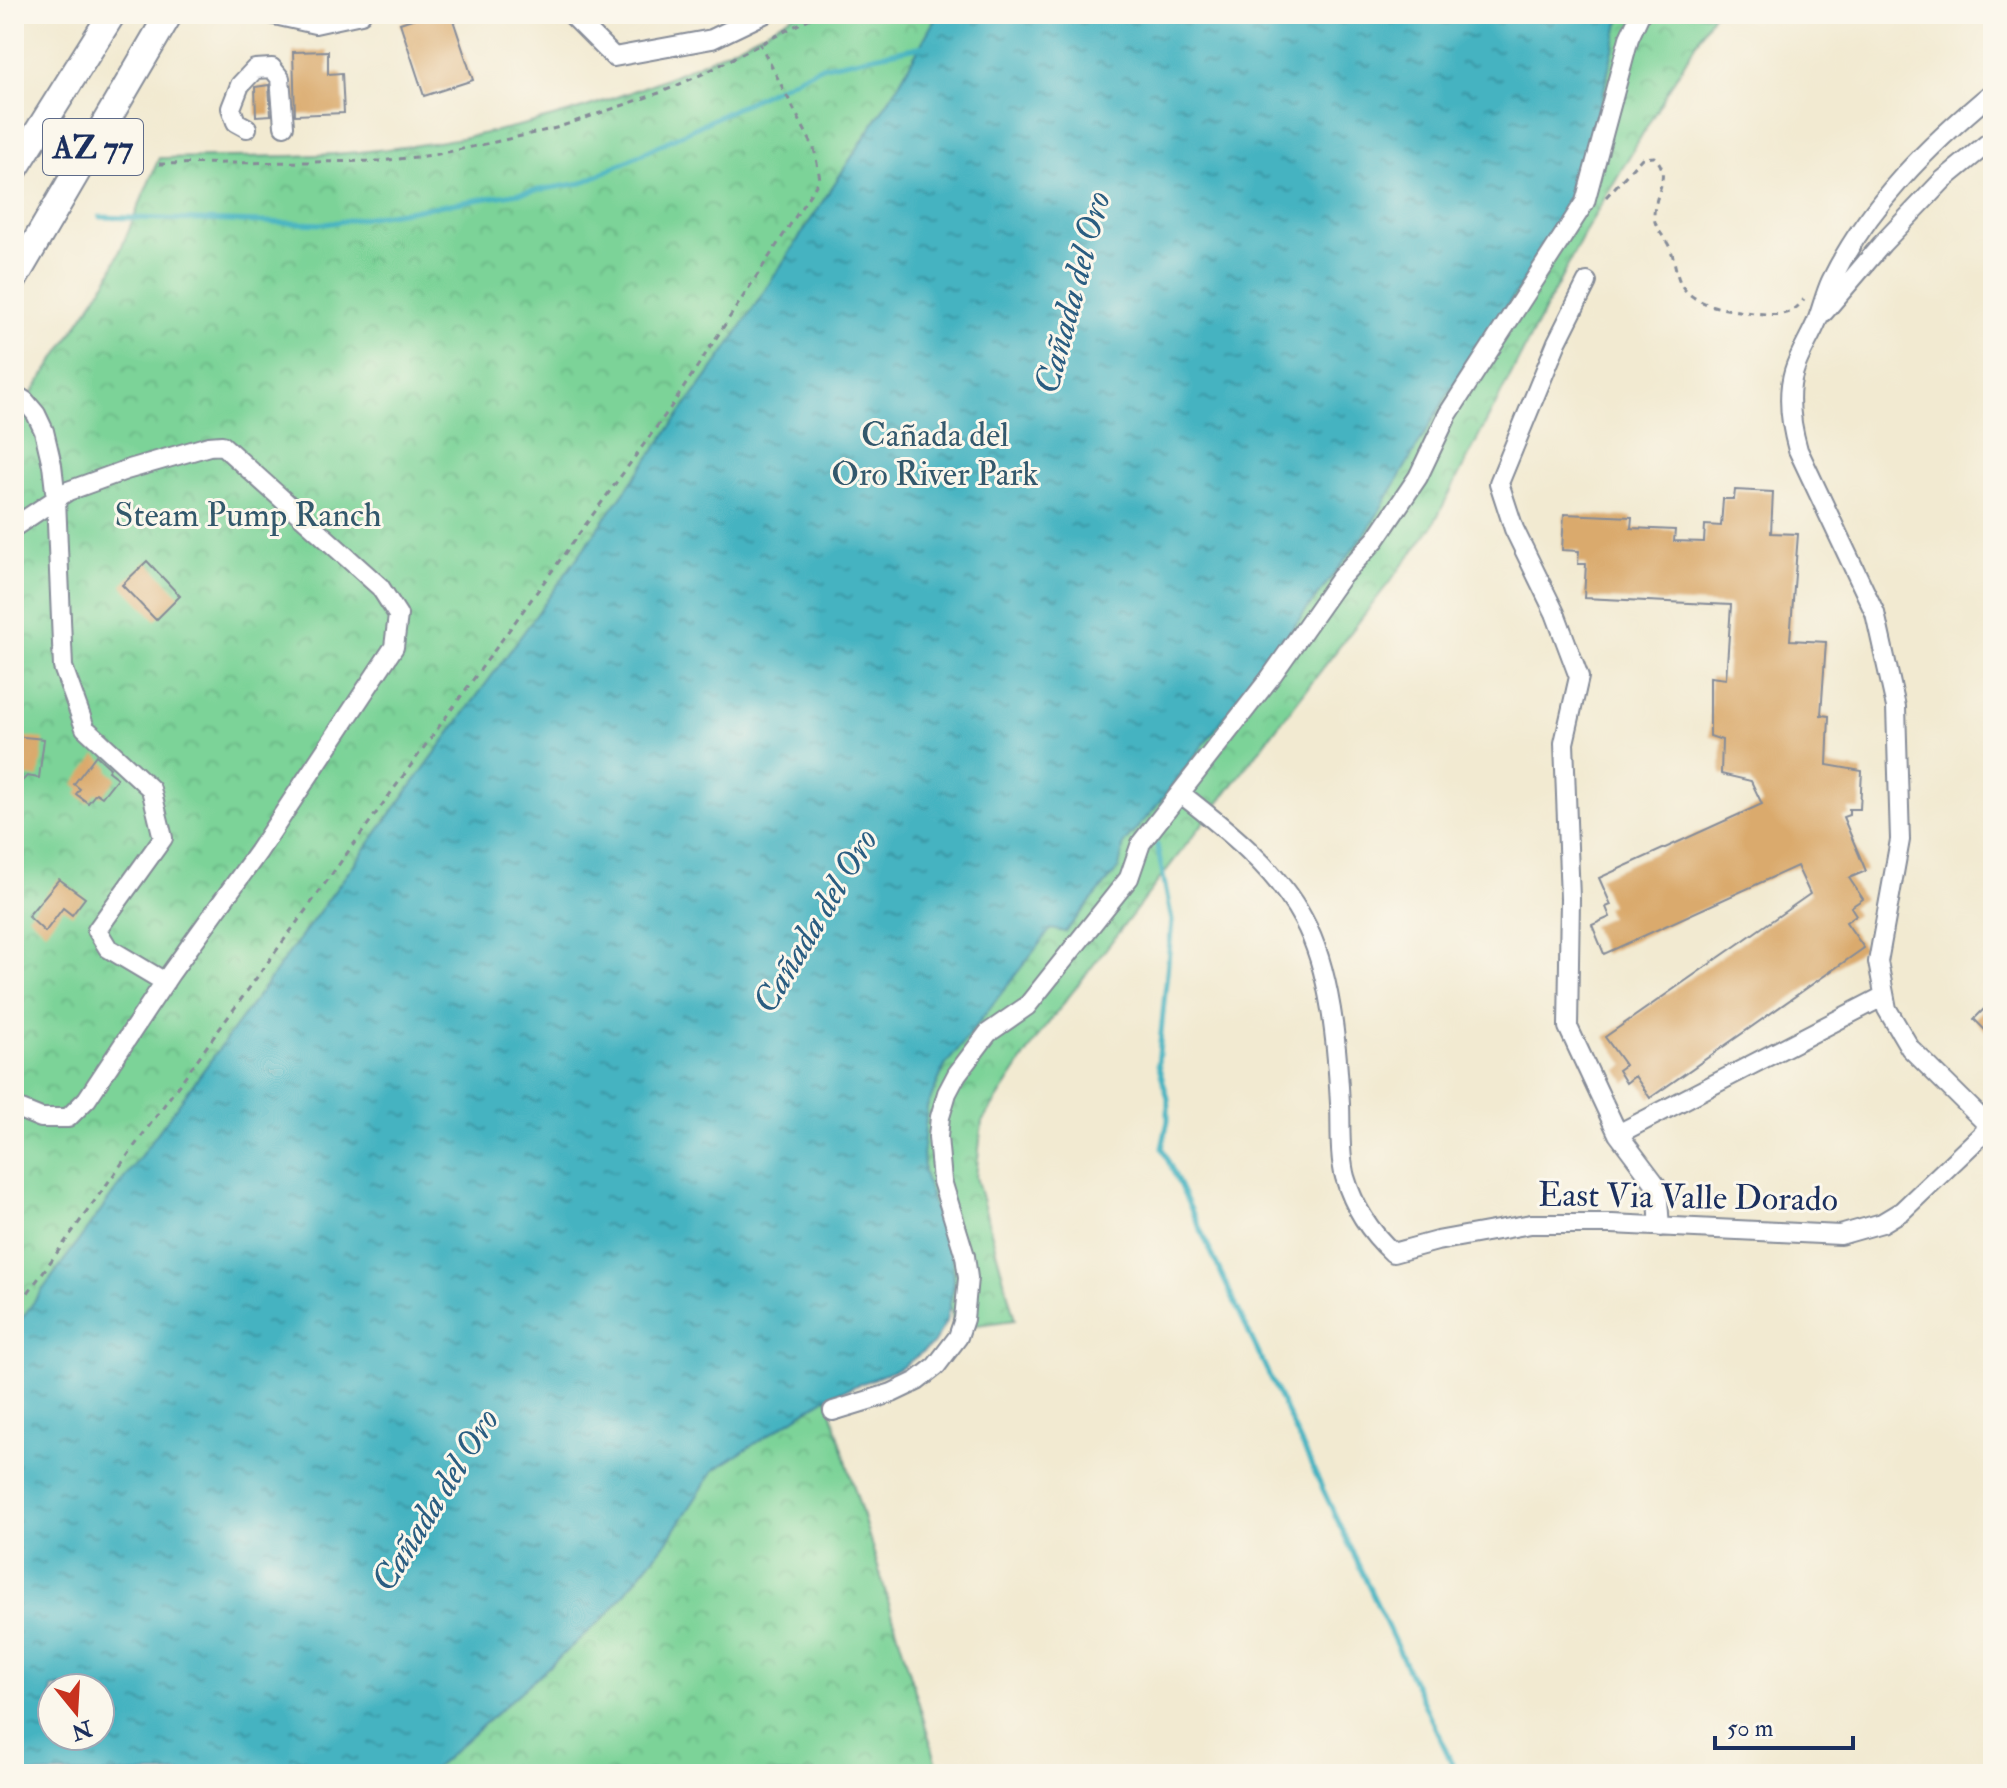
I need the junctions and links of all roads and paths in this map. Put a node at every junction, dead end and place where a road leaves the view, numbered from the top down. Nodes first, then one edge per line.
1 (112, 14) edge
2 (169, 14) edge
3 (270, 14) edge
4 (361, 14) edge
5 (571, 14) edge
6 (764, 14) edge
7 (818, 14) edge
8 (1640, 14) edge
9 (760, 44) junction
10 (1993, 92) edge
11 (284, 126) dead end
12 (247, 128) dead end
13 (1993, 139) edge
14 (159, 164) dead end
15 (14, 170) edge
16 (1606, 197) dead end
17 (14, 279) edge
18 (1587, 282) dead end
19 (1810, 288) dead end
20 (1817, 320) junction
21 (14, 394) edge
22 (56, 499) junction
23 (14, 527) edge
24 (1180, 793) junction
25 (165, 982) junction
26 (1884, 996) junction
27 (14, 1107) edge
28 (1991, 1126) edge
29 (1618, 1134) junction
30 (1660, 1227) junction
31 (14, 1312) edge
32 (833, 1411) dead end

1 - 15 highway, AZ 77
2 - 17 highway, AZ 77
3 - 4 street
5 - 6 street
7 - 9 path
8 - 24 street
9 - 14 path
9 - 31 path
10 - 20 street
11 - 12 street
13 - 20 street
16 - 19 path
18 - 29 street
20 - 26 street
21 - 22 street
22 - 23 street
22 - 25 street
22 - 25 street
24 - 30 street, East Via Valle Dorado
24 - 32 street
25 - 27 street
26 - 28 street
26 - 29 street
28 - 30 street, East Via Valle Dorado
29 - 30 street

